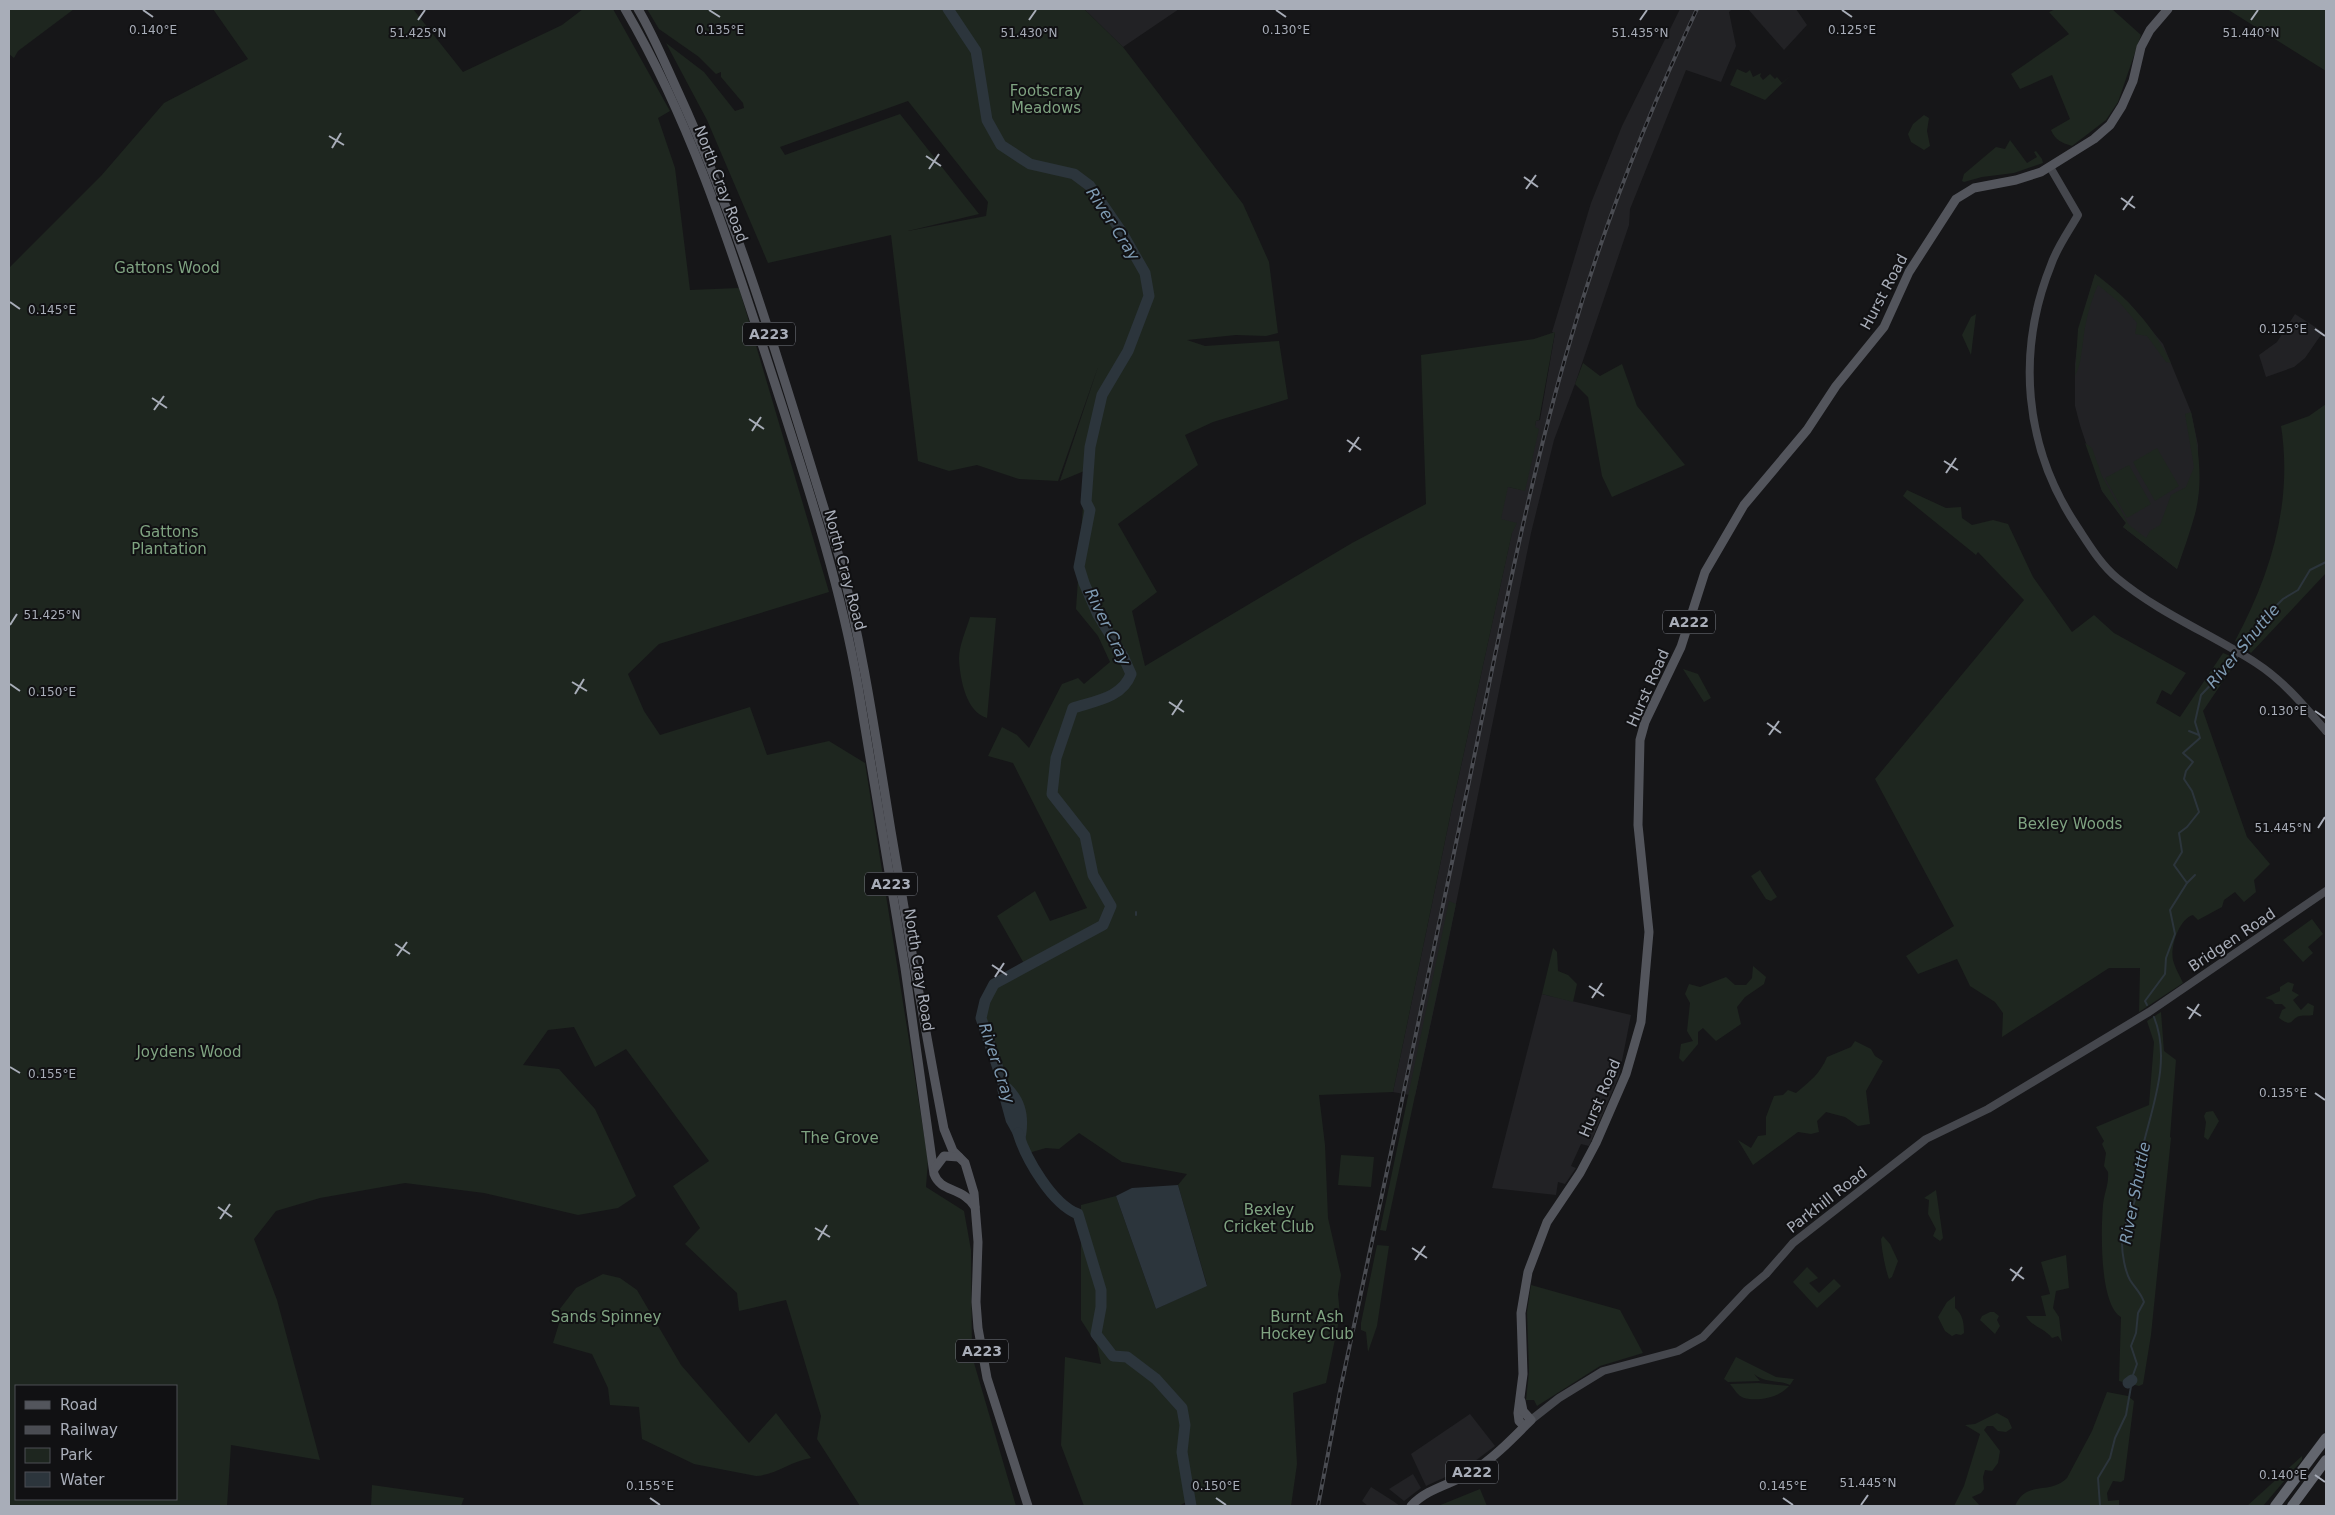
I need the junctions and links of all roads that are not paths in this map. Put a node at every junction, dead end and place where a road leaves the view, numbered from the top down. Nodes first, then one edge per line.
1 (626, 9) edge
2 (638, 9) edge
3 (2168, 9) edge
4 (2050, 167) junction
5 (2326, 731) edge
6 (2326, 891) edge
7 (2152, 1010) joint
8 (959, 1157) junction
9 (934, 1168) junction
10 (967, 1175) junction
11 (949, 1188) junction
12 (976, 1210) junction
13 (1528, 1423) junction
14 (2326, 1438) edge
15 (2326, 1460) edge
16 (2326, 1471) edge
17 (1028, 1506) edge
18 (1411, 1506) edge
19 (2275, 1506) edge
20 (2292, 1506) edge
21 (2301, 1506) edge

1 - 9 main road, North Cray Road / A223
2 - 8 main road, North Cray Road / A223
3 - 4 main road, Hurst Road / A222
4 - 5 main road
4 - 13 main road, Hurst Road / A222
6 - 7 main road, Bridgen Road
7 - 13 main road, Parkhill Road
8 - 9 main road
8 - 10 main road, A223
9 - 11 main road, A223
10 - 11 main road
10 - 12 main road, A223
11 - 12 main road, A223
12 - 17 main road, A223
13 - 18 main road, A222
14 - 19 highway
15 - 20 highway
16 - 21 highway

